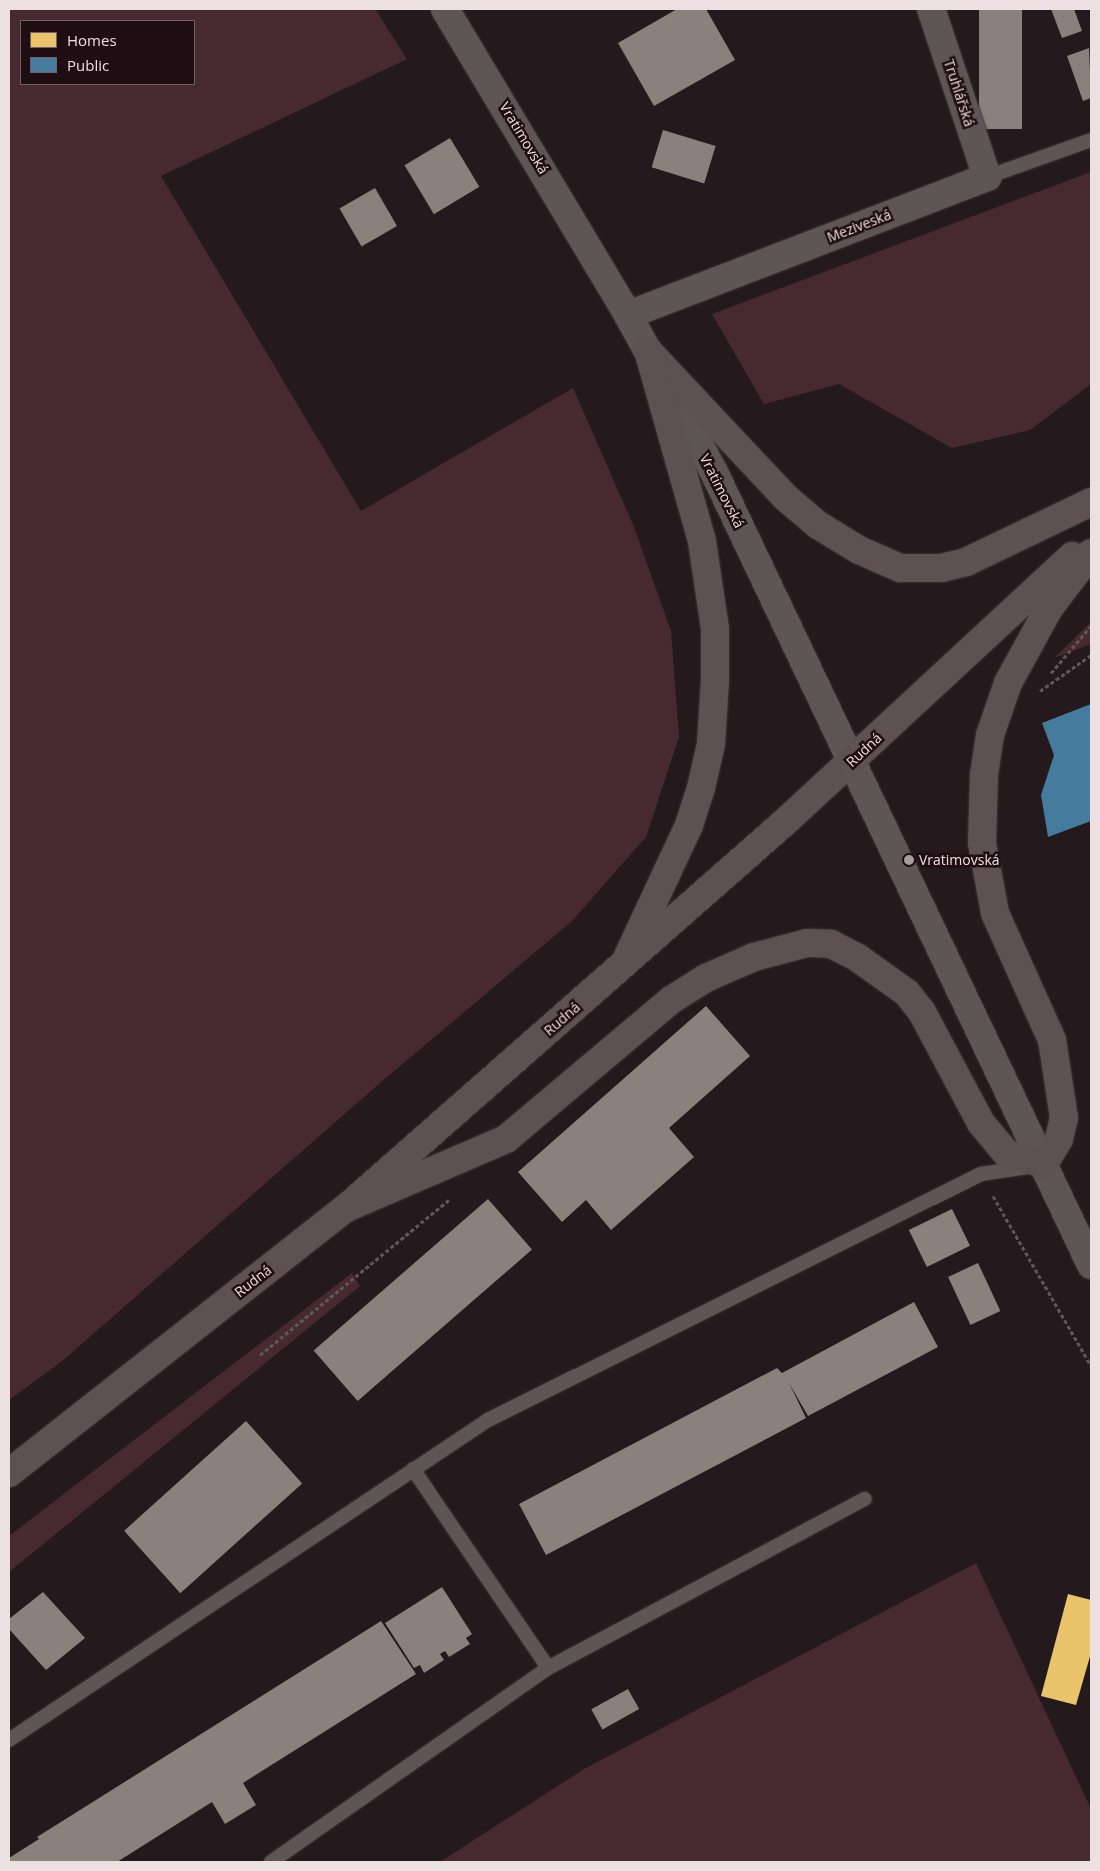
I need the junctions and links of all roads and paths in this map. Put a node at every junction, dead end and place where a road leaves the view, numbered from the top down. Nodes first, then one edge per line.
1 (445, 9) edge
2 (931, 9) edge
3 (1091, 140) edge
4 (987, 177) junction
5 (628, 315) junction
6 (648, 350) junction
7 (1091, 502) edge
8 (1091, 538) edge
9 (1091, 554) edge
10 (1091, 626) edge
11 (1091, 655) edge
12 (851, 761) junction
13 (625, 964) junction
14 (1044, 1164) junction
15 (346, 1208) junction
16 (1091, 1265) edge
17 (413, 1469) junction
18 (9, 1473) edge
19 (865, 1500) dead end
20 (548, 1668) junction
21 (9, 1740) edge
22 (271, 1862) edge

1 - 5 street, Vratimovská
2 - 4 street, Truhlářská
3 - 4 lane, Meziveská
4 - 5 street, Meziveská
5 - 6 street, Vratimovská
6 - 7 main road
6 - 12 street, Vratimovská
6 - 13 main road
8 - 12 main road, Rudná
9 - 14 main road
10 - 11 path
12 - 13 main road, Rudná
12 - 14 street, Vratimovská
13 - 15 main road, Rudná
14 - 15 main road
14 - 16 street, Vratimovská
14 - 17 lane
15 - 18 main road, Rudná
17 - 20 lane
17 - 21 lane
19 - 20 lane
20 - 22 lane

